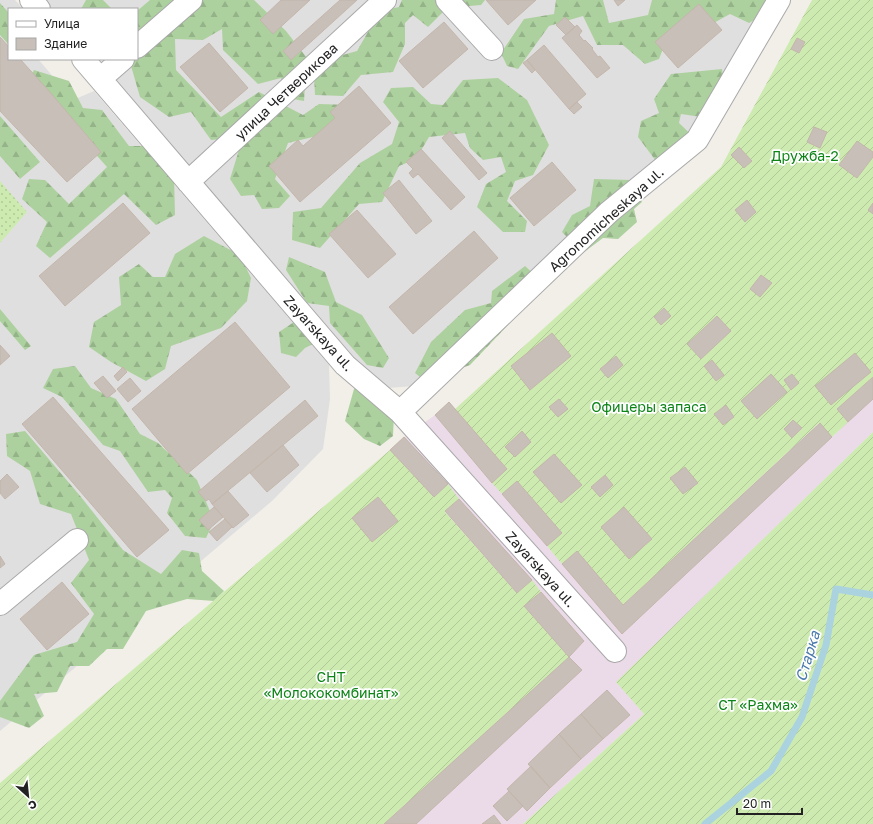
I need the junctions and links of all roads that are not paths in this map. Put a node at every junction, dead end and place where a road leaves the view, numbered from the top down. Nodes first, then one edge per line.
1 (31, 0) edge
2 (191, 0) edge
3 (385, 0) edge
4 (448, 0) edge
5 (778, 0) edge
6 (38, 8) edge
7 (138, 46) edge
8 (492, 49) dead end
9 (84, 60) edge
10 (122, 60) edge
11 (100, 79) junction
12 (188, 182) junction
13 (400, 412) junction
14 (77, 540) dead end
15 (0, 604) edge
16 (615, 651) dead end

1 - 6 street
2 - 7 street
3 - 12 street, улица Четверикова
4 - 8 street
5 - 13 street, Agronomicheskaya ul.
9 - 11 street, Zayarskaya ul.
10 - 11 street
11 - 12 street, Zayarskaya ul.
12 - 13 street, Zayarskaya ul.
13 - 16 street, Zayarskaya ul.
14 - 15 street

